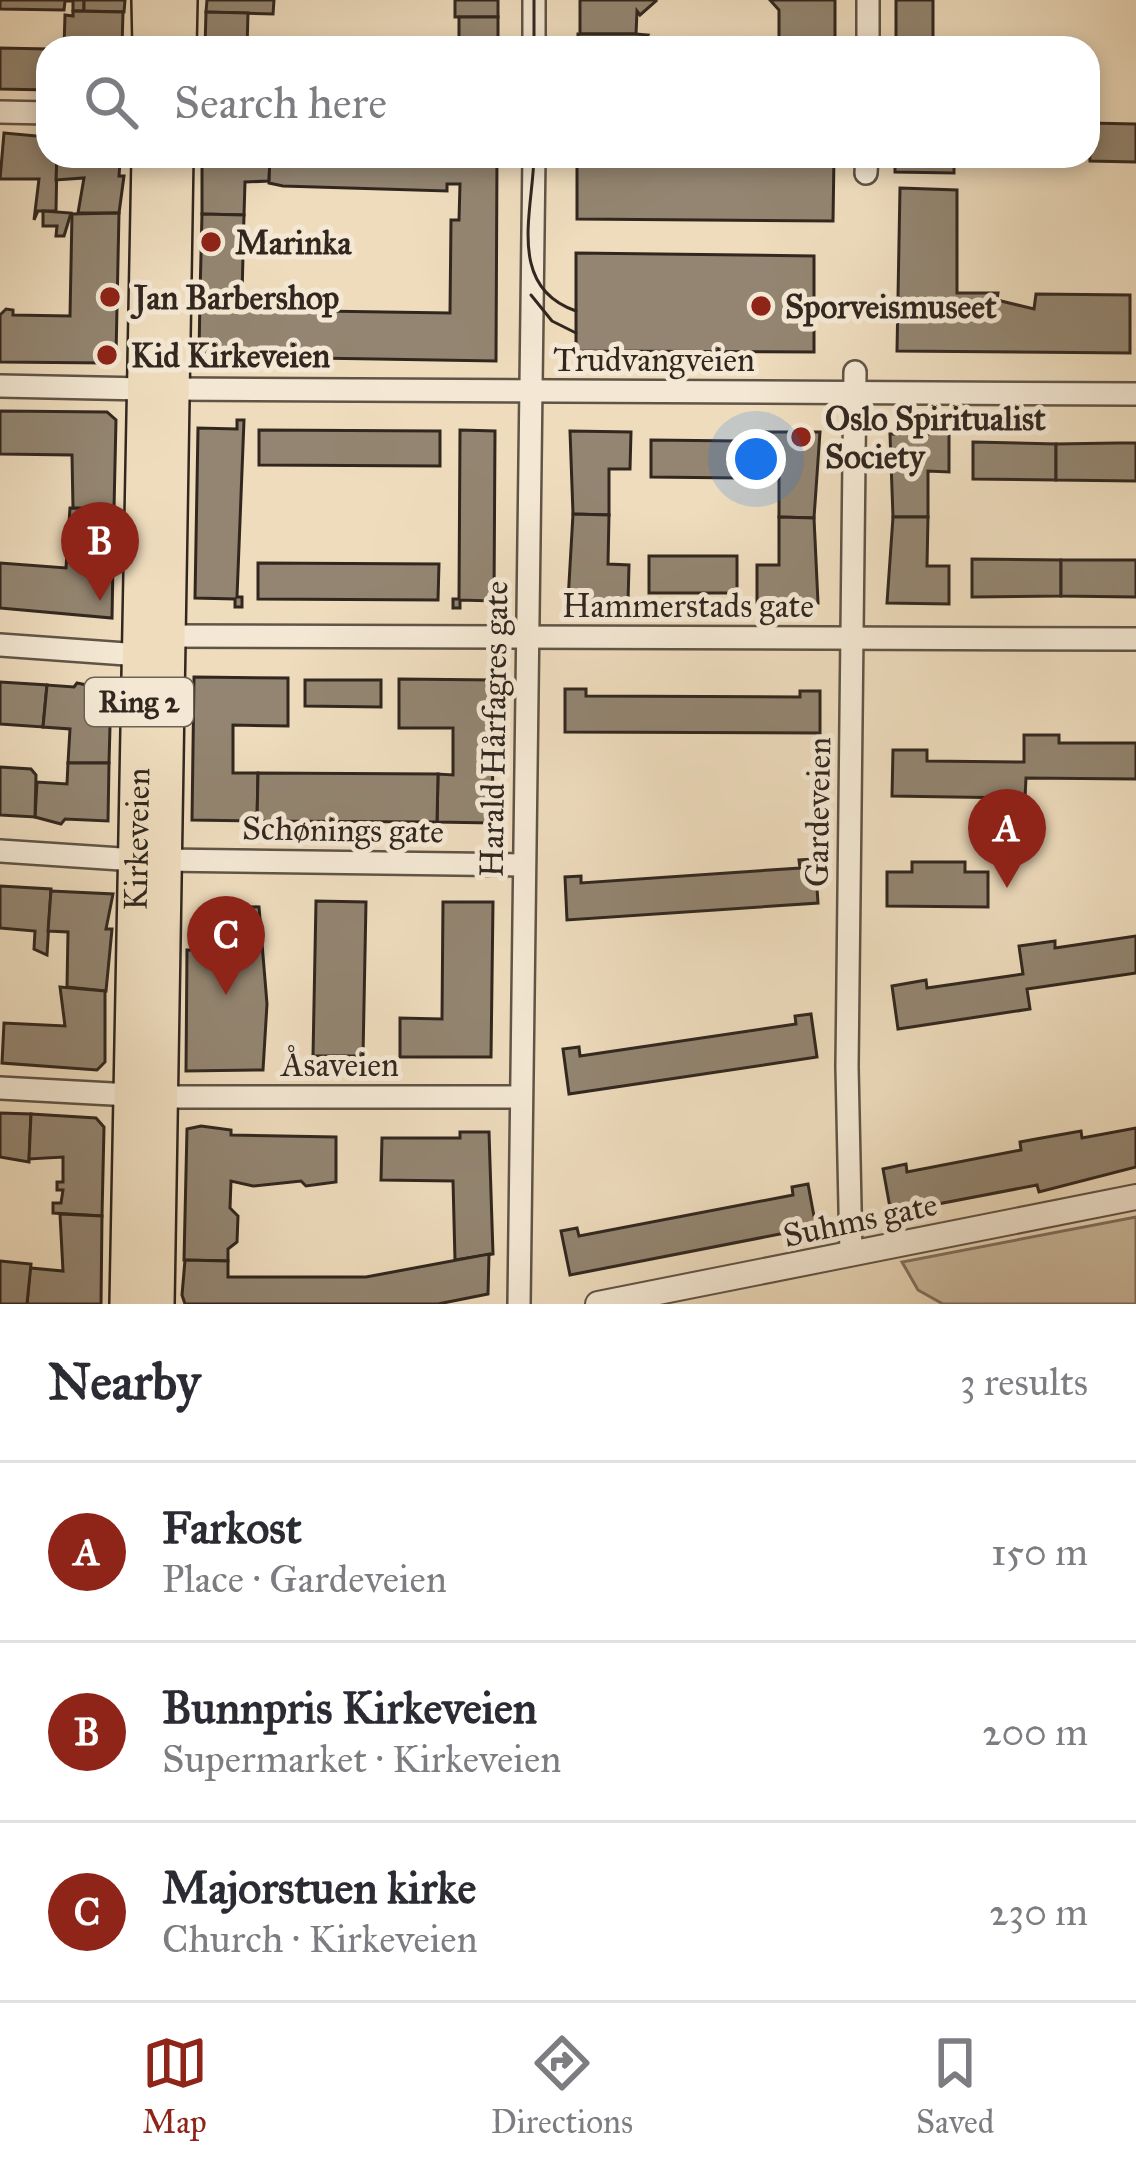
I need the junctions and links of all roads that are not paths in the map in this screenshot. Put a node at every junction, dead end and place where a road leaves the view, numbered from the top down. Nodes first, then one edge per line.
1 (149, 0) edge
2 (180, 0) edge
3 (534, 0) edge
4 (868, 0) edge
5 (150, 36) edge
6 (179, 36) edge
7 (534, 36) edge
8 (868, 36) edge
9 (0, 112) edge
10 (36, 113) edge
11 (149, 168) edge
12 (175, 168) edge
13 (534, 168) edge
14 (855, 383) junction
15 (0, 386) edge
16 (158, 388) junction
17 (535, 391) junction
18 (1136, 394) edge
19 (527, 638) junction
20 (852, 639) junction
21 (1136, 639) edge
22 (0, 645) edge
23 (154, 645) junction
24 (0, 851) edge
25 (150, 860) junction
26 (522, 865) junction
27 (0, 1088) edge
28 (145, 1096) junction
29 (521, 1097) junction
30 (1136, 1197) edge
31 (851, 1254) junction
32 (128, 1304) edge
33 (157, 1304) edge
34 (519, 1304) edge
35 (598, 1304) edge

1 - 5 main road
2 - 6 main road
3 - 7 street
4 - 8 street
9 - 10 street
11 - 16 main road, Kirkeveien / Ring 2
12 - 16 main road, Kirkeveien / Ring 2
13 - 17 street, Harald Hårfagres gate
14 - 17 street, Trudvangveien
14 - 18 street, Trudvangveien
14 - 20 street, Gardeveien
15 - 16 street, Trudvangveien
16 - 17 street, Trudvangveien
16 - 23 main road, Kirkeveien / Ring 2
17 - 19 street, Harald Hårfagres gate
19 - 20 street, Hammerstads gate
19 - 23 street, Hammerstads gate
19 - 26 street, Harald Hårfagres gate
20 - 21 street, Hammerstads gate
20 - 31 street, Gardeveien
22 - 23 street, Hammerstads gate
23 - 25 main road, Kirkeveien / Ring 2
24 - 25 street, Schønings gate
25 - 26 street, Schønings gate
25 - 28 main road, Kirkeveien / Ring 2
26 - 29 street, Harald Hårfagres gate
27 - 28 street, Åsaveien
28 - 29 street, Åsaveien
28 - 32 main road, Kirkeveien / Ring 2
28 - 33 main road, Kirkeveien / Ring 2
29 - 34 street, Harald Hårfagres gate
30 - 31 street, Suhms gate
31 - 35 street, Suhms gate

